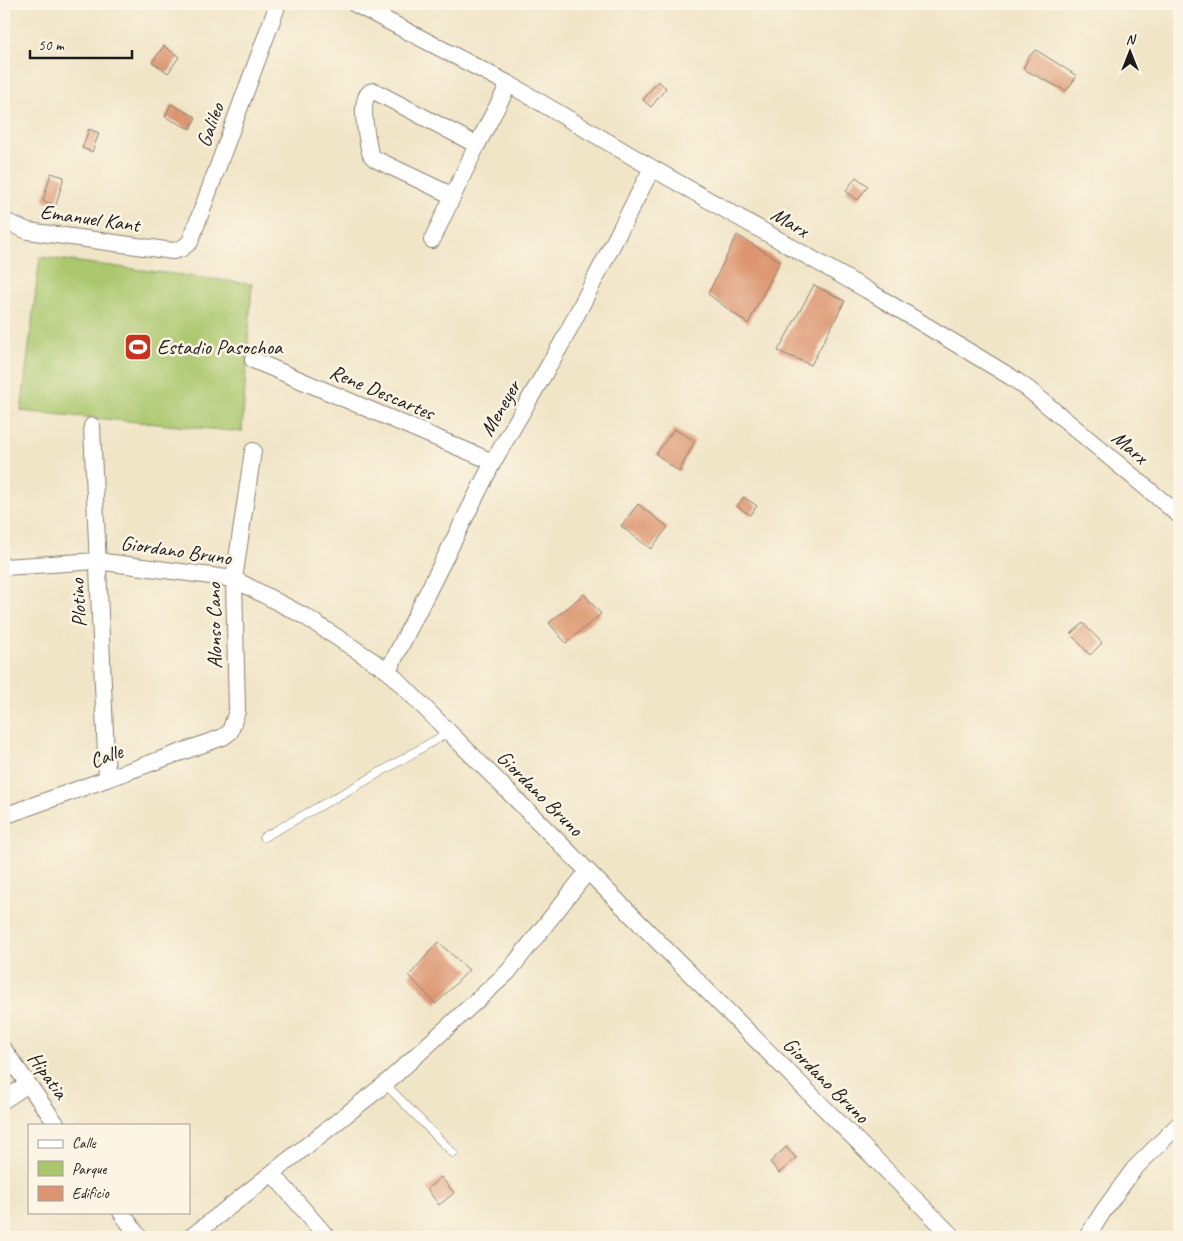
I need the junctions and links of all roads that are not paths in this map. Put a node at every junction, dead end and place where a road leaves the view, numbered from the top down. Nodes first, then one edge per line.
1 (278, 4) edge
2 (355, 4) edge
3 (509, 84) junction
4 (477, 146) junction
5 (652, 168) junction
6 (453, 196) junction
7 (4, 221) edge
8 (432, 240) dead end
9 (173, 251) joint
10 (254, 360) dead end
11 (92, 426) dead end
12 (253, 451) dead end
13 (493, 462) junction
14 (1179, 515) edge
15 (97, 560) junction
16 (4, 566) edge
17 (234, 579) junction
18 (388, 671) junction
19 (449, 732) junction
20 (223, 737) joint
21 (107, 778) junction
22 (4, 816) edge
23 (264, 837) dead end
24 (588, 871) junction
25 (4, 1050) edge
26 (28, 1084) junction
27 (385, 1084) junction
28 (4, 1100) edge
29 (56, 1124) edge
30 (1179, 1124) edge
31 (453, 1153) dead end
32 (272, 1173) junction
33 (122, 1214) edge
34 (139, 1237) edge
35 (191, 1237) edge
36 (327, 1237) edge
37 (953, 1237) edge
38 (1087, 1237) edge

1 - 9 street, Galileo
2 - 3 street, Marx
3 - 4 street
3 - 5 street, Marx
4 - 6 street
4 - 6 street
5 - 13 street, Meneyer
5 - 14 street, Marx
6 - 8 street
7 - 9 street, Emanuel Kant
10 - 13 street, Rene Descartes
11 - 15 street, Plotino
12 - 17 street, Alonso Cano
13 - 18 street, Meneyer
15 - 16 street, Giordano Bruno
15 - 17 street, Giordano Bruno
15 - 21 street, Plotino
17 - 18 street, Giordano Bruno
17 - 20 street, Alonso Cano
18 - 19 street, Giordano Bruno
19 - 23 lane
19 - 24 street, Giordano Bruno
20 - 21 street, Calle
21 - 22 street, Calle
24 - 27 street
24 - 37 street, Giordano Bruno
25 - 26 street, Hipatia
26 - 28 street
26 - 29 street, Hipatia
27 - 31 lane
27 - 32 street
30 - 38 street
32 - 35 street
32 - 36 street
33 - 34 street

